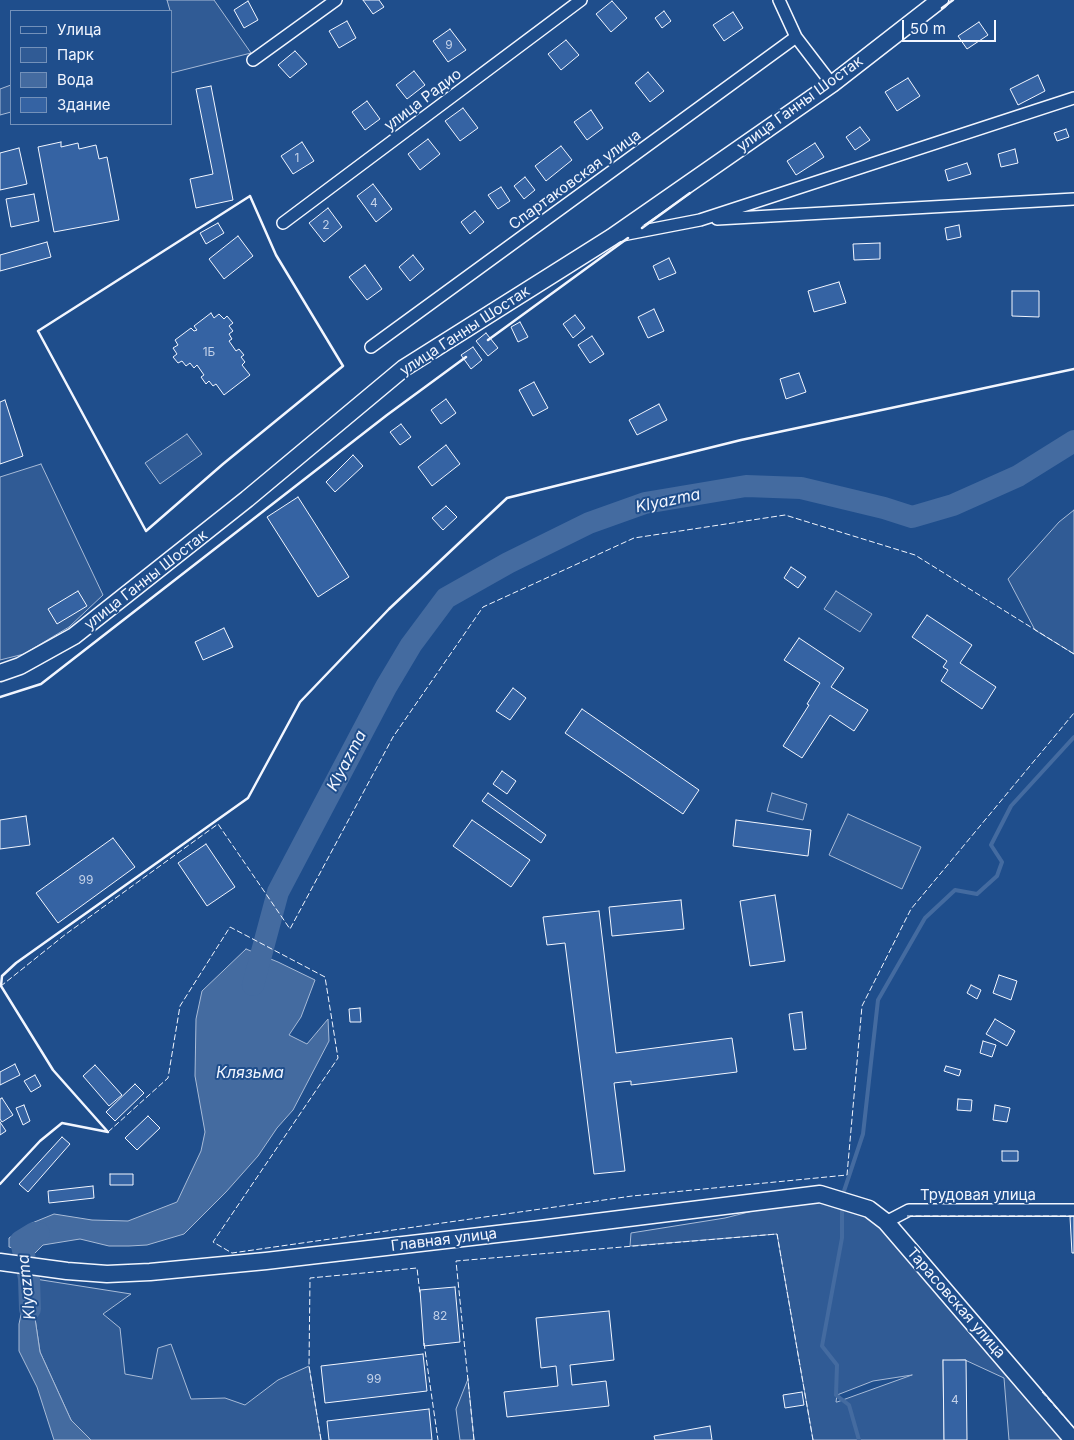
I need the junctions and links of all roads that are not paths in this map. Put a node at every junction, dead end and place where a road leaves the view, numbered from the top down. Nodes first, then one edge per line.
1 (336, 0) edge
2 (581, 0) edge
3 (779, 0) edge
4 (940, 0) edge
5 (796, 37) junction
6 (253, 60) dead end
7 (832, 84) junction
8 (1074, 98) edge
9 (1074, 199) edge
10 (700, 220) junction
11 (283, 223) dead end
12 (612, 237) junction
13 (371, 346) dead end
14 (0, 672) edge
15 (820, 1194) joint
16 (1074, 1210) edge
17 (886, 1222) junction
18 (0, 1262) edge
19 (1073, 1440) edge

1 - 6 street
2 - 11 street, улица Радио
3 - 5 street
4 - 7 main road, улица Ганны Шостак
5 - 7 street
5 - 13 street, Спартаковская улица
7 - 12 main road, улица Ганны Шостак
8 - 10 street
9 - 10 street
10 - 12 street
12 - 14 main road, улица Ганны Шостак
15 - 17 main road, Тарасовская улица
15 - 18 main road, Главная улица
16 - 17 street, Трудовая улица
17 - 19 main road, Тарасовская улица

